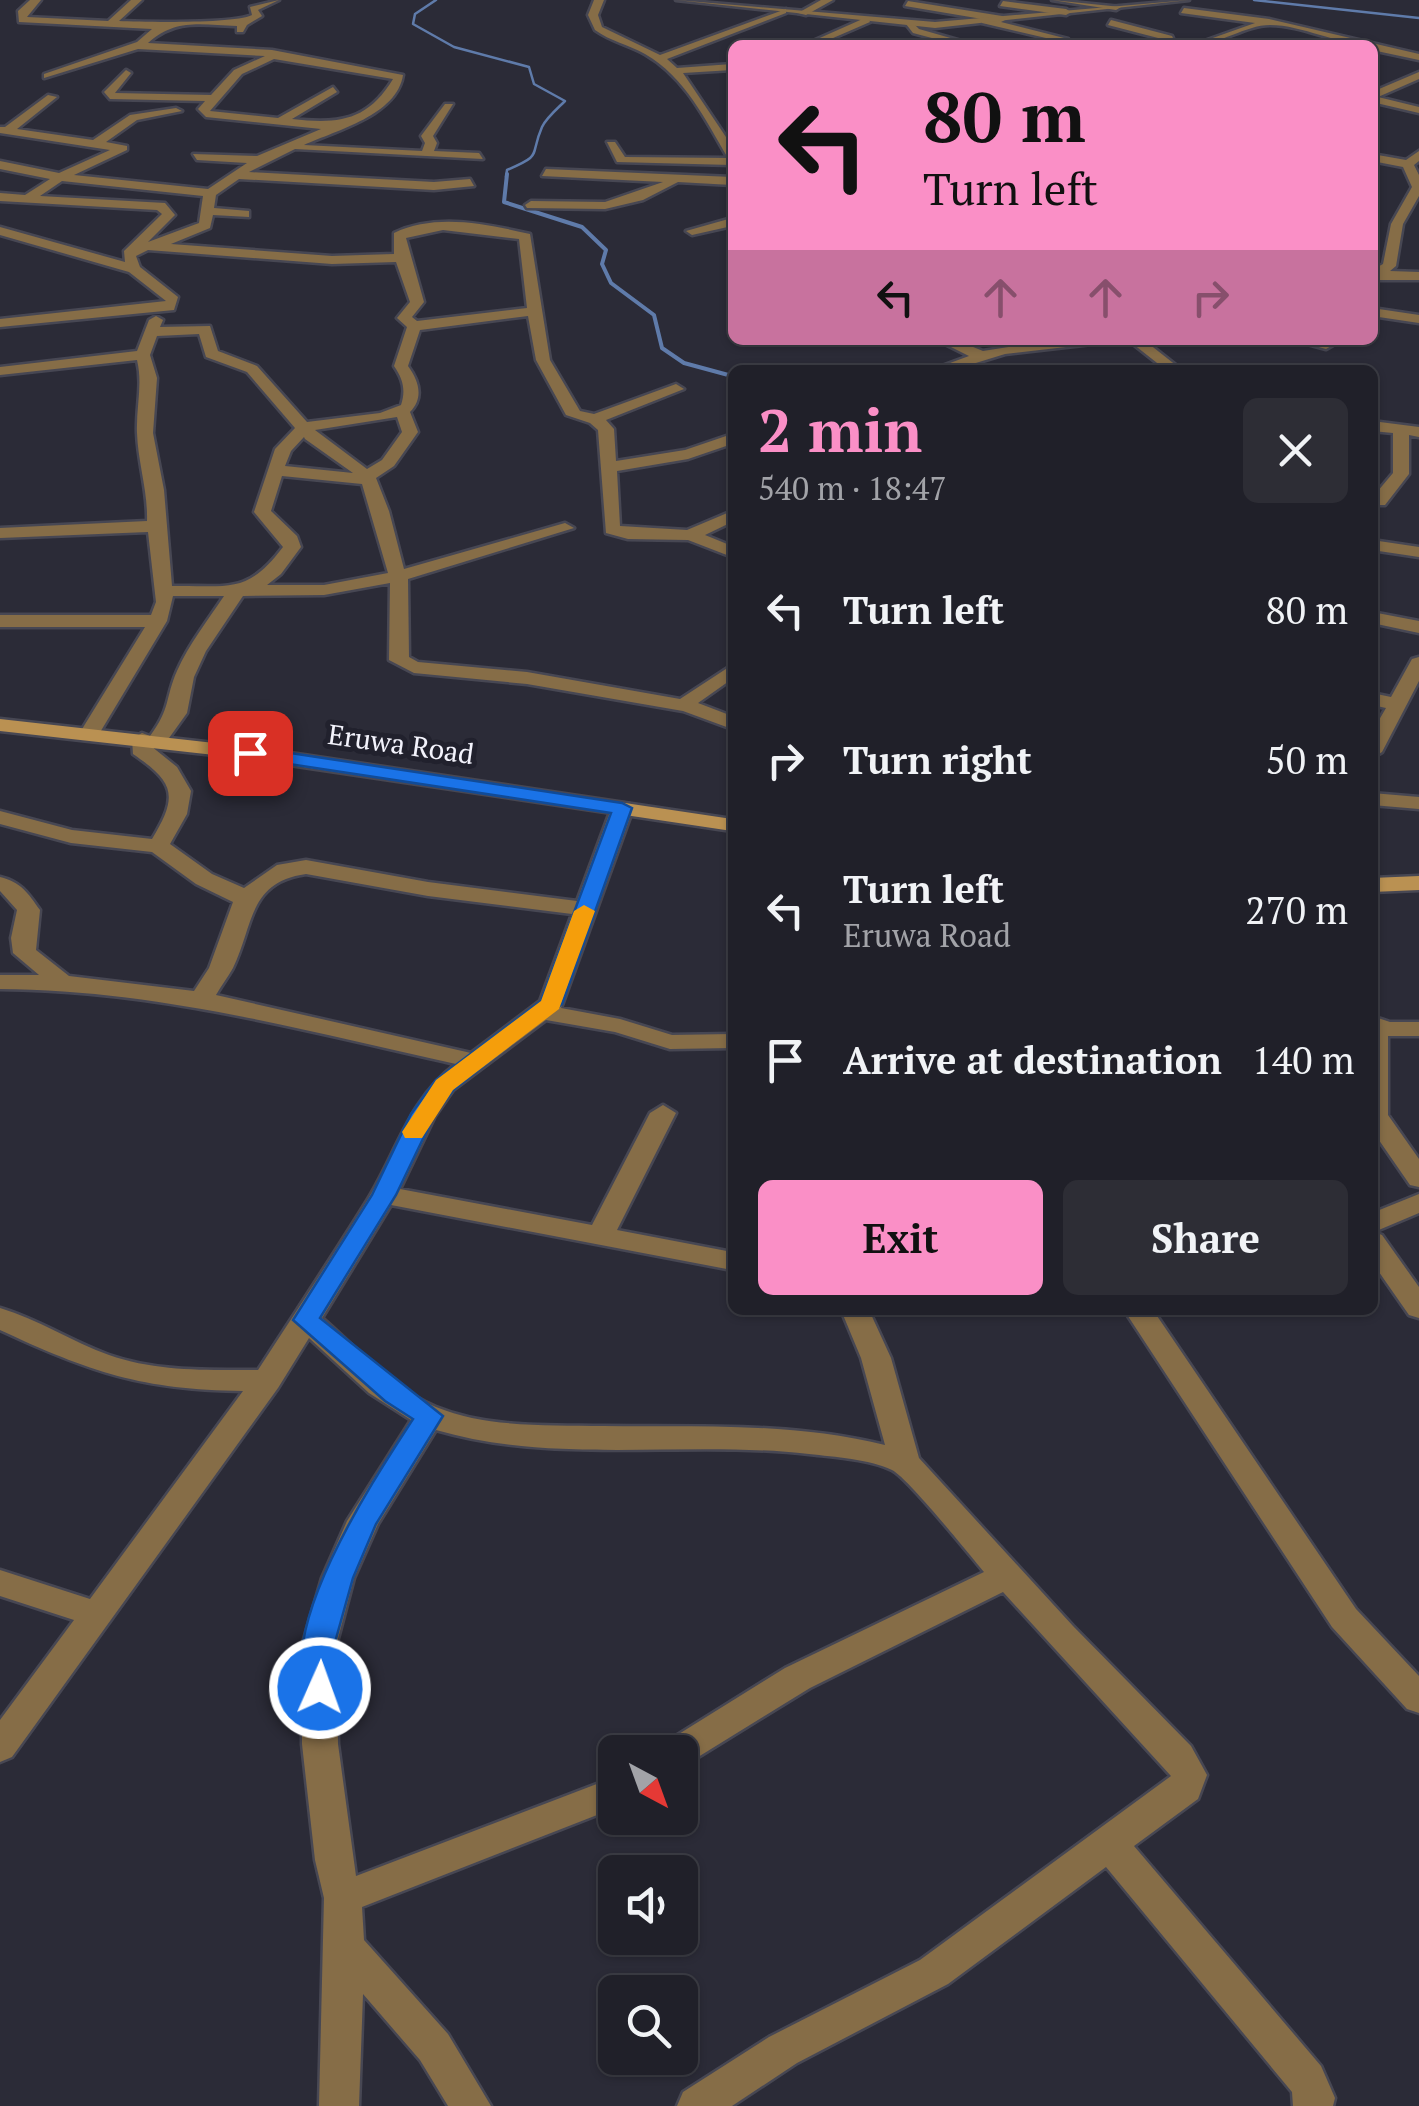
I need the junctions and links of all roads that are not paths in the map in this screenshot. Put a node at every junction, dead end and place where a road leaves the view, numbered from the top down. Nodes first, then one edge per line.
1 (36, 0) edge
2 (137, 0) edge
3 (274, 0) edge
4 (599, 0) edge
5 (682, 0) edge
6 (828, 0) edge
7 (1058, 0) edge
8 (912, 2) edge
9 (742, 3) edge
10 (1003, 4) dead end
11 (1184, 5) edge
12 (1116, 7) junction
13 (783, 11) junction
14 (1066, 12) junction
15 (802, 14) junction
16 (20, 15) junction
17 (1002, 19) junction
18 (871, 21) junction
19 (985, 21) junction
20 (243, 23) junction
21 (1111, 23) dead end
22 (911, 24) junction
23 (109, 25) junction
24 (1277, 25) junction
25 (161, 26) junction
26 (12, 27) dead end
27 (238, 35) dead end
28 (1327, 36) junction
29 (271, 38) dead end
30 (944, 38) junction
31 (1063, 39) dead end
32 (822, 40) edge
33 (938, 40) edge
34 (951, 40) edge
35 (1162, 40) edge
36 (1213, 40) edge
37 (1317, 40) edge
38 (1343, 40) edge
39 (139, 45) junction
40 (1378, 48) edge
41 (265, 54) junction
42 (1419, 57) edge
43 (658, 59) junction
44 (728, 68) edge
45 (673, 71) junction
46 (126, 74) dead end
47 (1419, 75) edge
48 (48, 76) dead end
49 (333, 90) dead end
50 (1378, 95) edge
51 (52, 97) dead end
52 (1378, 100) edge
53 (208, 103) junction
54 (449, 106) dead end
55 (1419, 110) edge
56 (280, 121) junction
57 (335, 127) junction
58 (4, 130) edge
59 (428, 137) junction
60 (316, 138) junction
61 (95, 144) junction
62 (611, 144) dead end
63 (290, 147) junction
64 (728, 149) edge
65 (427, 154) junction
66 (197, 156) dead end
67 (1378, 156) edge
68 (478, 157) dead end
69 (728, 159) edge
70 (1414, 159) edge
71 (259, 160) junction
72 (0, 165) edge
73 (546, 173) dead end
74 (234, 175) junction
75 (60, 177) junction
76 (674, 181) junction
77 (728, 181) edge
78 (1418, 182) edge
79 (470, 183) dead end
80 (182, 191) junction
81 (210, 193) junction
82 (0, 197) edge
83 (28, 198) junction
84 (531, 205) dead end
85 (158, 206) junction
86 (245, 214) dead end
87 (206, 215) junction
88 (162, 221) junction
89 (728, 223) edge
90 (692, 230) dead end
91 (0, 231) edge
92 (158, 246) junction
93 (136, 249) junction
94 (399, 258) junction
95 (134, 269) junction
96 (1378, 273) edge
97 (1378, 276) edge
98 (1419, 276) edge
99 (159, 311) junction
100 (536, 312) junction
101 (1378, 313) edge
102 (1419, 320) edge
103 (0, 323) edge
104 (414, 326) junction
105 (152, 332) junction
106 (956, 345) edge
107 (1048, 345) edge
108 (1142, 345) edge
109 (143, 355) junction
110 (982, 356) junction
111 (954, 365) edge
112 (1168, 365) edge
113 (0, 371) edge
114 (676, 390) dead end
115 (400, 412) junction
116 (595, 419) junction
117 (1378, 427) edge
118 (305, 428) junction
119 (1410, 431) edge
120 (728, 441) edge
121 (609, 467) junction
122 (275, 470) junction
123 (368, 478) junction
124 (1380, 501) dead end
125 (728, 518) edge
126 (156, 526) junction
127 (566, 528) dead end
128 (0, 534) edge
129 (690, 535) junction
130 (1378, 545) edge
131 (728, 550) edge
132 (1419, 552) edge
133 (399, 576) junction
134 (164, 591) junction
135 (242, 591) junction
136 (1378, 618) edge
137 (0, 620) edge
138 (158, 621) junction
139 (1419, 627) edge
140 (1419, 663) edge
141 (728, 674) edge
142 (1378, 700) edge
143 (1398, 704) junction
144 (688, 706) junction
145 (728, 721) edge
146 (0, 725) edge
147 (89, 734) junction
148 (150, 740) junction
149 (1378, 741) edge
150 (1378, 799) edge
151 (1419, 803) edge
152 (622, 808) junction
153 (0, 816) edge
154 (728, 824) edge
155 (158, 846) junction
156 (1419, 883) edge
157 (0, 884) edge
158 (1378, 885) edge
159 (244, 901) junction
160 (585, 910) junction
161 (60, 980) junction
162 (0, 982) edge
163 (200, 1000) junction
164 (545, 1012) junction
165 (1378, 1026) edge
166 (1419, 1029) edge
167 (728, 1041) edge
168 (474, 1062) junction
169 (664, 1113) dead end
170 (1378, 1121) edge
171 (1419, 1179) edge
172 (384, 1195) junction
173 (1419, 1203) edge
174 (1378, 1221) edge
175 (602, 1234) junction
176 (1378, 1250) edge
177 (728, 1260) edge
178 (1419, 1308) edge
179 (856, 1315) edge
180 (1141, 1315) edge
181 (0, 1318) edge
182 (306, 1320) junction
183 (267, 1381) junction
184 (429, 1416) junction
185 (904, 1462) junction
186 (1006, 1576) junction
187 (0, 1582) edge
188 (97, 1614) junction
189 (1419, 1699) edge
190 (698, 1738) edge
191 (0, 1747) edge
192 (598, 1799) edge
193 (1109, 1843) junction
194 (343, 1898) junction
195 (345, 1946) junction
196 (339, 2106) edge
197 (471, 2106) edge
198 (697, 2106) edge
199 (1313, 2106) edge

1 - 16 street
2 - 23 street
3 - 20 street
4 - 43 street
5 - 9 street
6 - 15 street
7 - 12 street
8 - 17 street
8 - 18 street
9 - 13 street
10 - 14 street
11 - 12 street
11 - 24 street
12 - 14 street
13 - 15 street
13 - 43 street
14 - 17 street
15 - 18 street
16 - 23 street
16 - 26 street
17 - 19 street
18 - 22 street
18 - 32 street
19 - 22 street
19 - 31 street
20 - 25 street
20 - 27 street
21 - 35 street
22 - 30 street
23 - 25 street
24 - 28 street
24 - 36 street
25 - 39 street
28 - 37 street
28 - 38 street
29 - 41 street
30 - 33 street
30 - 34 street
39 - 41 street
39 - 48 street
40 - 42 street
41 - 53 street
41 - 57 street
43 - 45 street
44 - 45 street
45 - 64 street
46 - 53 street
47 - 50 street
49 - 56 street
51 - 58 street
52 - 55 street
53 - 56 street
53 - 61 street
54 - 59 street
56 - 57 street
57 - 60 street
58 - 61 street
59 - 60 street
59 - 65 street
60 - 63 street
61 - 75 street
62 - 69 street
63 - 65 street
63 - 71 street
65 - 68 street
66 - 71 street
67 - 70 street
70 - 78 street
71 - 74 street
72 - 75 street
73 - 76 street
74 - 79 street
74 - 81 street
75 - 80 street
75 - 83 street
76 - 77 street
76 - 84 street
78 - 96 street
80 - 81 street
80 - 85 street
81 - 87 street
82 - 83 street
83 - 85 street
85 - 88 street
86 - 87 street
87 - 88 street
87 - 92 street
88 - 93 street
89 - 90 street
91 - 95 street
92 - 93 street
92 - 94 street
93 - 95 street
94 - 100 street
94 - 104 street
95 - 99 street
97 - 98 street
99 - 103 street
99 - 105 street
100 - 104 street
100 - 116 street
101 - 102 street
104 - 115 street
105 - 109 street
105 - 118 street
106 - 110 street
107 - 110 street
108 - 112 street
109 - 113 street
109 - 126 street
110 - 111 street
114 - 116 street
115 - 118 street
115 - 123 street
116 - 121 street
117 - 119 street
118 - 122 street
118 - 123 street
119 - 124 street
120 - 121 street
121 - 129 street
122 - 123 street
122 - 135 street
123 - 133 street
125 - 129 street
126 - 128 street
126 - 134 street
127 - 133 street
129 - 131 street
130 - 132 street
133 - 135 street
133 - 144 street
134 - 135 street
134 - 138 street
135 - 148 street
136 - 139 street
137 - 138 street
138 - 147 street
140 - 143 street
141 - 144 street
142 - 143 street
143 - 149 street
144 - 145 street
146 - 147 main road, Eruwa Road
147 - 148 main road, Eruwa Road
148 - 152 main road, Eruwa Road
148 - 155 street
150 - 151 street
152 - 154 main road, Eruwa Road
152 - 160 street
153 - 155 street
155 - 159 street
156 - 158 main road
157 - 161 street
159 - 160 street
159 - 163 street
160 - 164 street
161 - 162 street
161 - 163 street
163 - 168 street
164 - 167 street
164 - 168 street
165 - 166 street
168 - 172 street
169 - 175 street
170 - 171 street
172 - 175 street
172 - 182 street
173 - 174 street
175 - 177 street
176 - 178 street
179 - 185 street
180 - 189 street
181 - 183 street
182 - 183 street
182 - 184 street
183 - 188 street
184 - 185 street
184 - 194 street
185 - 186 street
186 - 190 street
186 - 193 street
187 - 188 street
188 - 191 street
192 - 194 street
193 - 198 street
193 - 199 street
194 - 195 street
195 - 196 street
195 - 197 street

